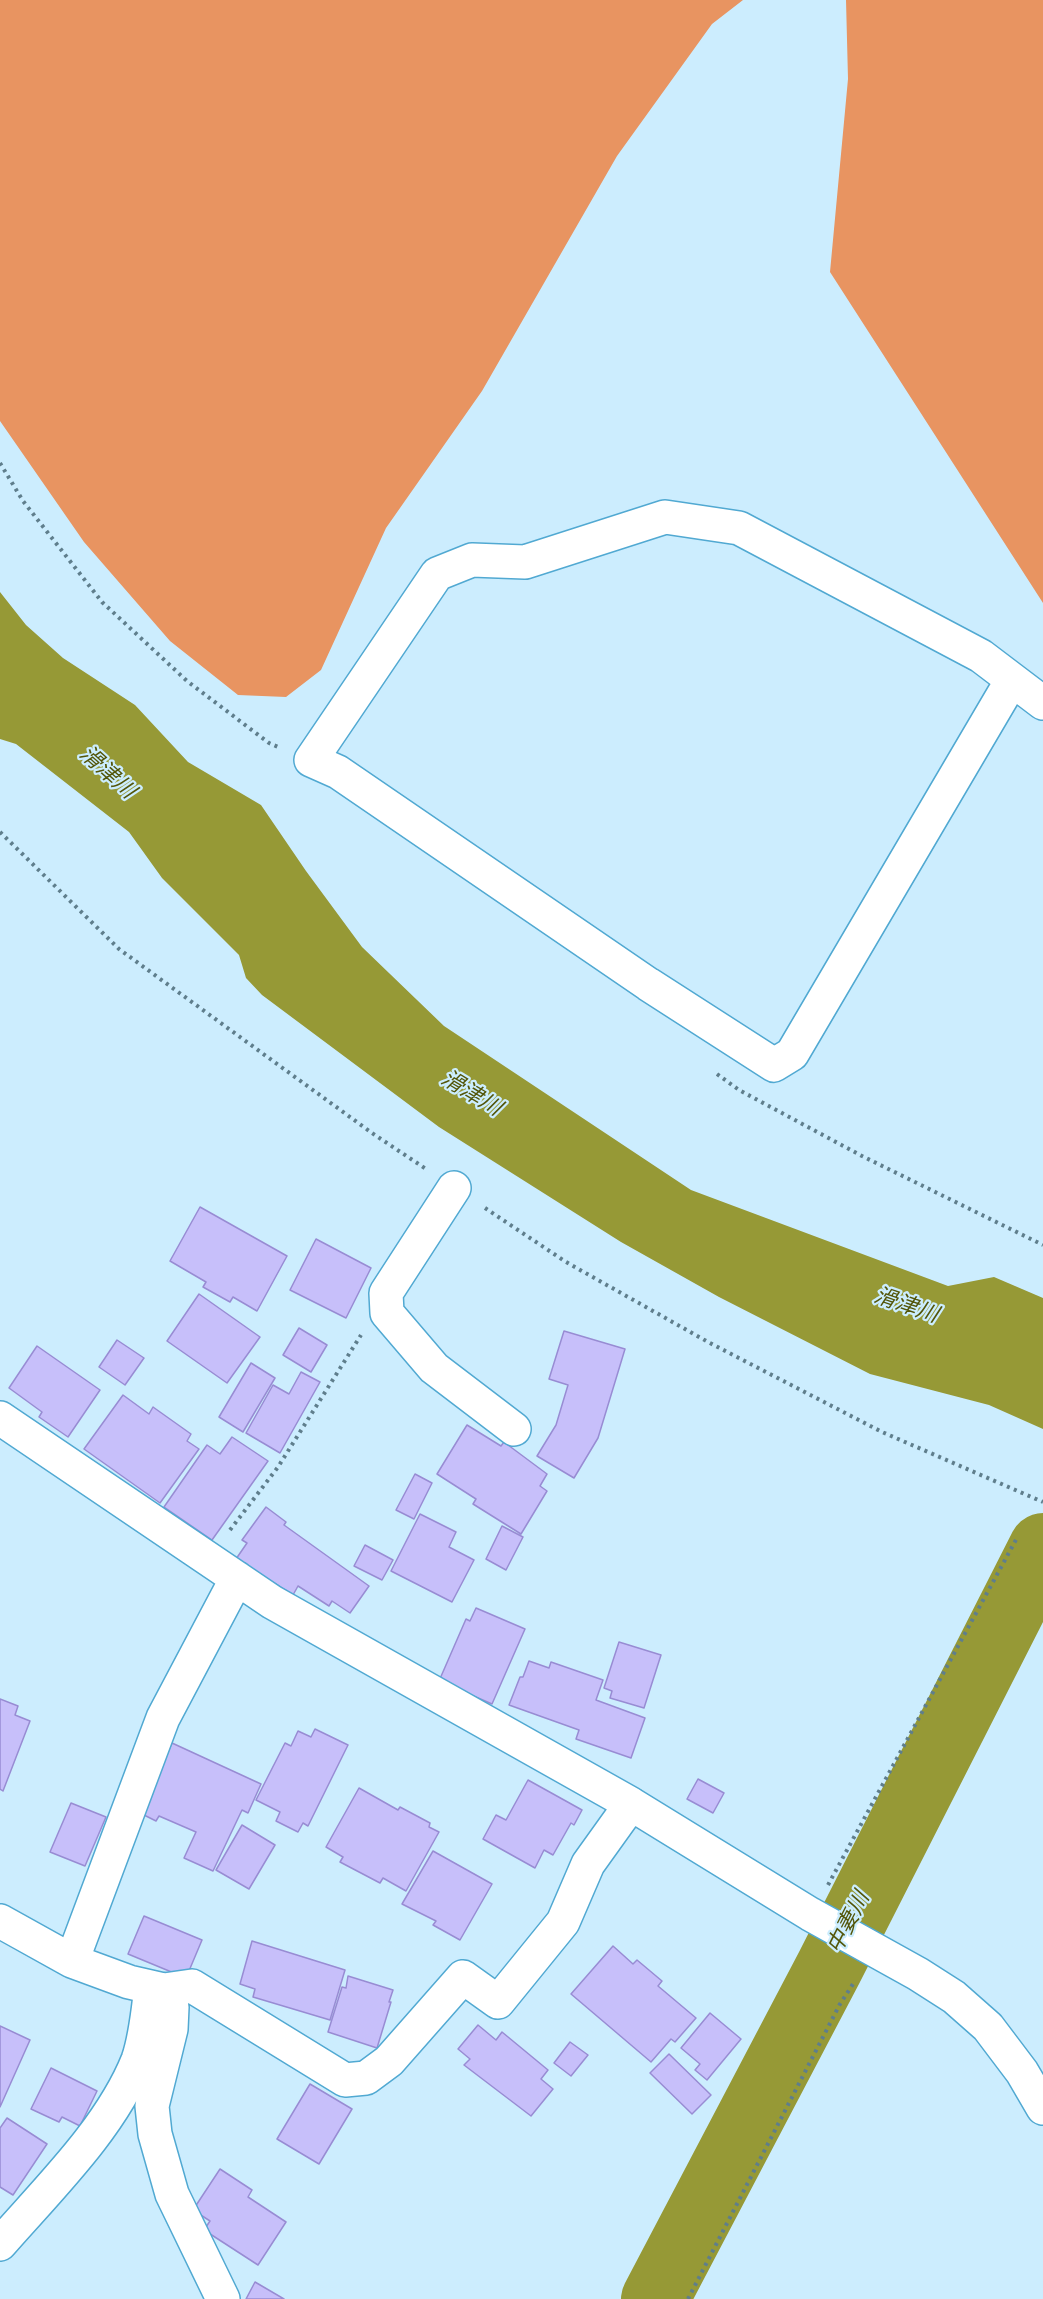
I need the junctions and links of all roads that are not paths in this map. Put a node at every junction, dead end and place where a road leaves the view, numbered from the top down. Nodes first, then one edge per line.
1 (1012, 680) junction
2 (1043, 703) edge
3 (454, 1188) road end
4 (0, 1418) edge
5 (514, 1429) dead end
6 (237, 1578) junction
7 (631, 1804) junction
8 (0, 1921) edge
9 (72, 1960) junction
10 (158, 1988) junction
11 (1043, 2108) edge
12 (0, 2244) edge
13 (223, 2299) edge

1 - 1 street
1 - 2 street
3 - 5 street
4 - 6 street
6 - 7 street
6 - 9 street
7 - 10 street
7 - 11 street
8 - 9 street
9 - 10 street
10 - 12 street
10 - 13 street

